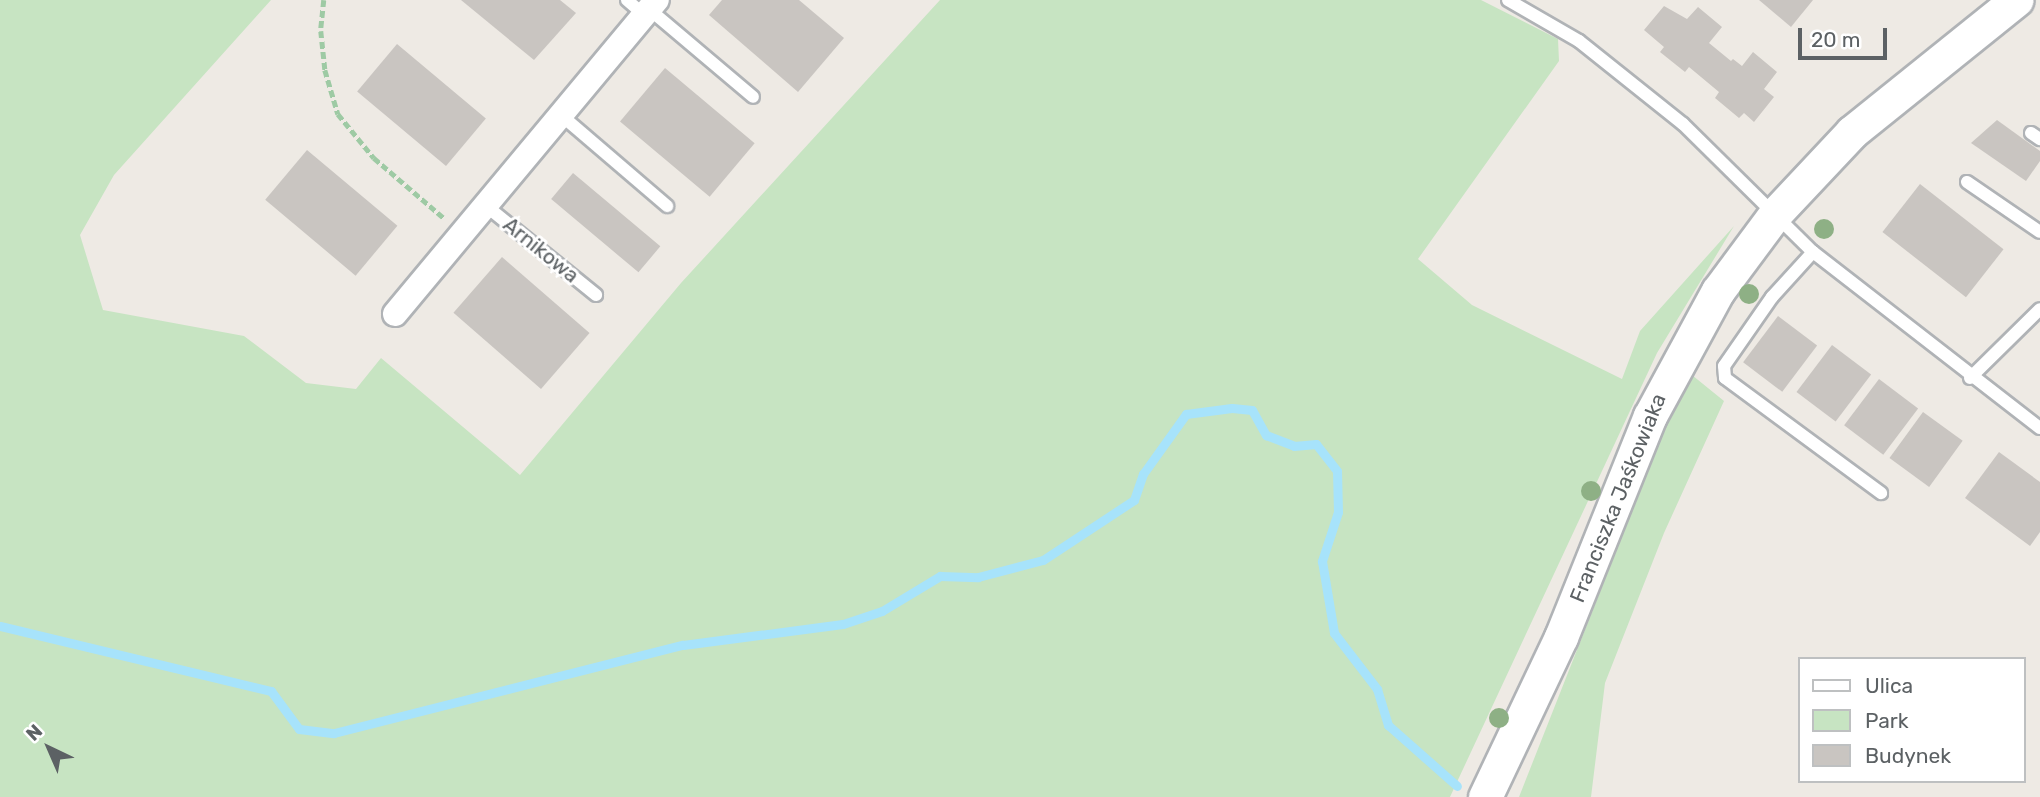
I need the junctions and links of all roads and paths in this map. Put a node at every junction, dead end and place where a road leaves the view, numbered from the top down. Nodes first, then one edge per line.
1 (324, 0) edge
2 (1508, 0) edge
3 (2016, 0) edge
4 (644, 6) edge
5 (753, 97) dead end
6 (561, 115) junction
7 (1967, 182) dead end
8 (485, 205) junction
9 (667, 206) dead end
10 (1776, 213) junction
11 (2040, 232) edge
12 (462, 233) junction
13 (1813, 252) junction
14 (596, 295) dead end
15 (2040, 309) edge
16 (395, 314) dead end
17 (1970, 378) junction
18 (2040, 428) edge
19 (1881, 493) dead end
20 (1485, 797) edge

1 - 12 path
2 - 10 lane
3 - 10 street, Franciszka Jaśkowiaka
4 - 5 lane, Arnikowa
4 - 6 street, Arnikowa
6 - 8 street, Arnikowa
6 - 9 lane
7 - 11 lane
8 - 12 street, Arnikowa
8 - 14 lane, Arnikowa
10 - 13 lane
10 - 20 street, Franciszka Jaśkowiaka
12 - 16 street, Arnikowa
13 - 17 lane
13 - 19 lane
15 - 17 lane
17 - 18 lane

